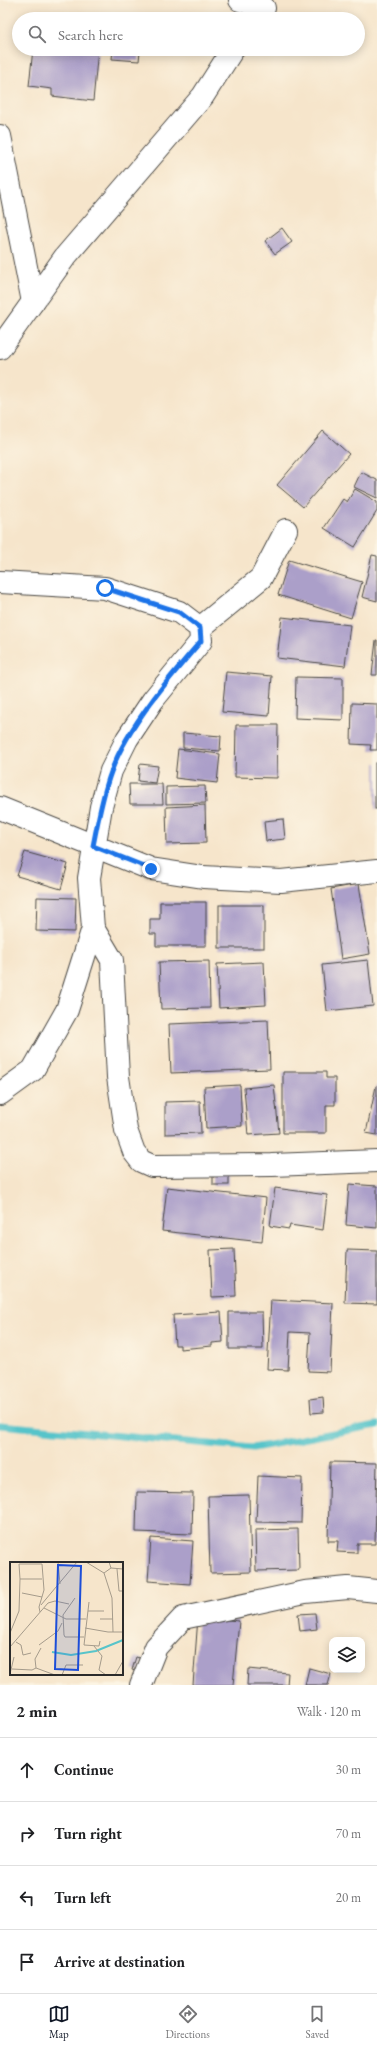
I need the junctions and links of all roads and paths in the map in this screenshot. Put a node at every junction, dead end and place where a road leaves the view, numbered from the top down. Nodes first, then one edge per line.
1 (240, 0) edge
2 (262, 9) edge
3 (229, 56) edge
4 (0, 136) edge
5 (33, 302) junction
6 (0, 348) edge
7 (286, 530) dead end
8 (0, 582) edge
9 (200, 628) junction
10 (0, 808) edge
11 (93, 846) junction
12 (377, 871) edge
13 (93, 928) junction
14 (0, 1094) edge
15 (377, 1161) edge
16 (377, 1591) edge
17 (141, 1685) edge

1 - 2 street
3 - 5 street
4 - 5 street
5 - 6 street
7 - 9 street
8 - 9 street
9 - 11 street
10 - 11 street
11 - 12 street
11 - 13 street
13 - 14 street
13 - 15 street
16 - 17 street

